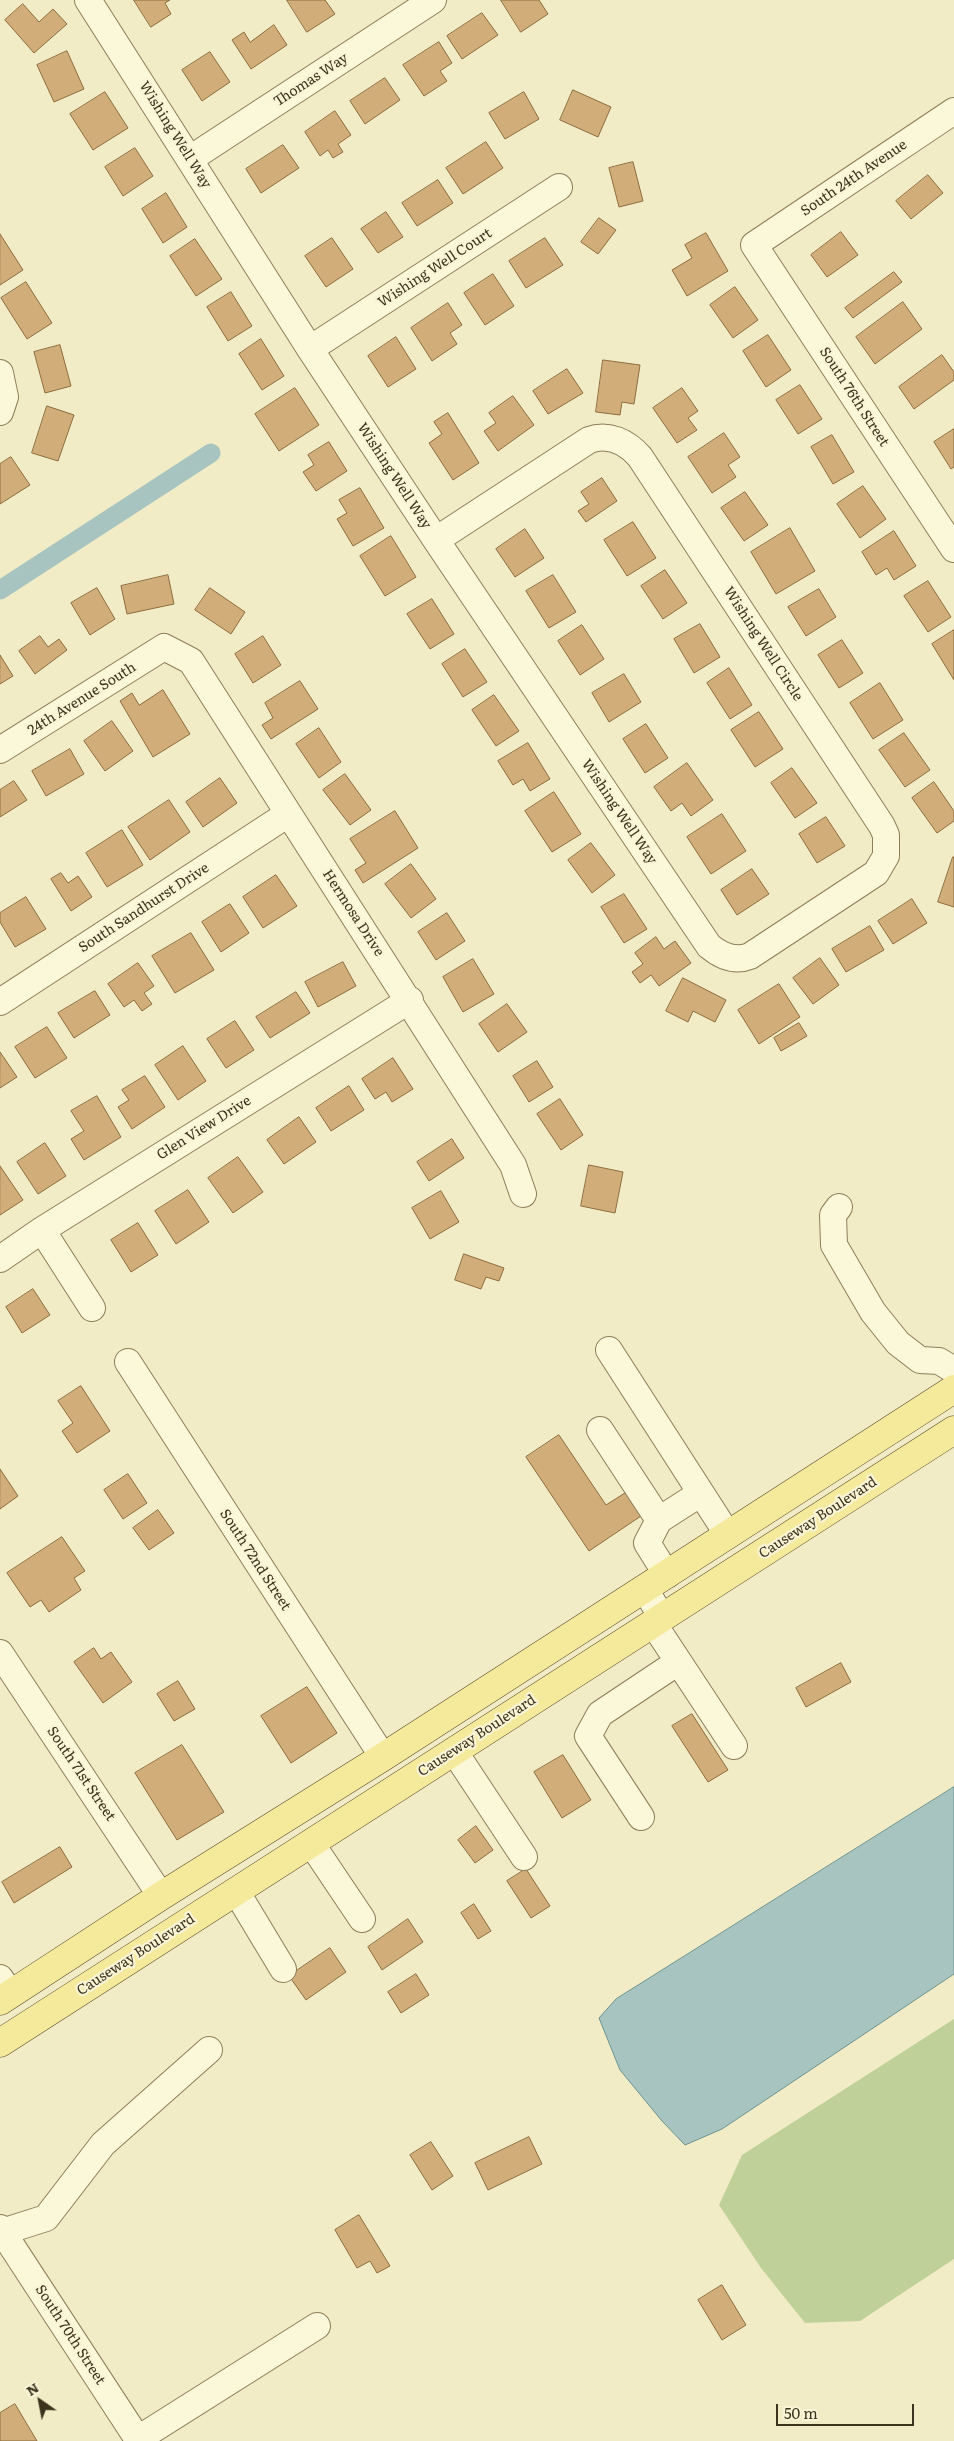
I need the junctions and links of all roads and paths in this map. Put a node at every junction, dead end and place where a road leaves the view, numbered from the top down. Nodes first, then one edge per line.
1 (88, 0) edge
2 (433, 0) edge
3 (954, 111) edge
4 (190, 159) junction
5 (559, 187) dead end
6 (754, 245) joint
7 (310, 349) junction
8 (0, 374) edge
9 (0, 412) edge
10 (436, 540) junction
11 (954, 549) edge
12 (164, 647) joint
13 (0, 750) edge
14 (288, 814) junction
15 (709, 946) joint
16 (410, 1000) junction
17 (0, 1002) edge
18 (523, 1194) dead end
19 (839, 1207) dead end
20 (42, 1230) junction
21 (0, 1259) edge
22 (92, 1308) dead end
23 (609, 1350) dead end
24 (128, 1362) dead end
25 (954, 1370) edge
26 (954, 1389) edge
27 (600, 1430) dead end
28 (954, 1430) edge
29 (701, 1493) junction
30 (659, 1520) junction
31 (728, 1536) junction
32 (656, 1582) junction
33 (658, 1620) junction
34 (0, 1653) edge
35 (678, 1662) junction
36 (734, 1746) dead end
37 (454, 1751) junction
38 (383, 1757) junction
39 (641, 1816) dead end
40 (311, 1843) junction
41 (524, 1857) dead end
42 (236, 1892) junction
43 (161, 1896) junction
44 (362, 1918) dead end
45 (283, 1969) dead end
46 (4, 1991) edge
47 (0, 2043) edge
48 (208, 2050) dead end
49 (1, 2230) edge
50 (317, 2326) dead end
51 (139, 2440) edge

1 - 4 street, Wishing Well Way
2 - 4 street, Thomas Way
3 - 6 street, South 24th Avenue
4 - 7 street, Wishing Well Way
5 - 7 street, Wishing Well Court
6 - 11 street, South 76th Street
7 - 10 street, Wishing Well Way
8 - 9 street
10 - 15 street, Wishing Well Way
10 - 15 street, Wishing Well Circle
12 - 13 street, 24th Avenue South
12 - 14 street, Hermosa Drive
14 - 16 street, Hermosa Drive
14 - 17 street, South Sandhurst Drive
16 - 18 street, Hermosa Drive
16 - 20 street, Glen View Drive
19 - 25 street
20 - 21 street, Glen View Drive
20 - 22 street
23 - 29 street
24 - 38 street, South 72nd Street
26 - 31 main road
27 - 30 street
28 - 33 main road, Causeway Boulevard
29 - 30 street
29 - 31 street
30 - 32 street
31 - 32 main road
32 - 33 street
32 - 38 main road
33 - 35 street
33 - 37 main road, Causeway Boulevard
34 - 43 street, South 71st Street
35 - 36 street
35 - 39 street
37 - 40 main road, Causeway Boulevard
37 - 41 street
38 - 43 main road
40 - 42 main road, Causeway Boulevard
40 - 44 street
42 - 45 street
42 - 47 main road, Causeway Boulevard
43 - 46 main road
48 - 49 street
49 - 51 street, South 70th Street
50 - 51 street

